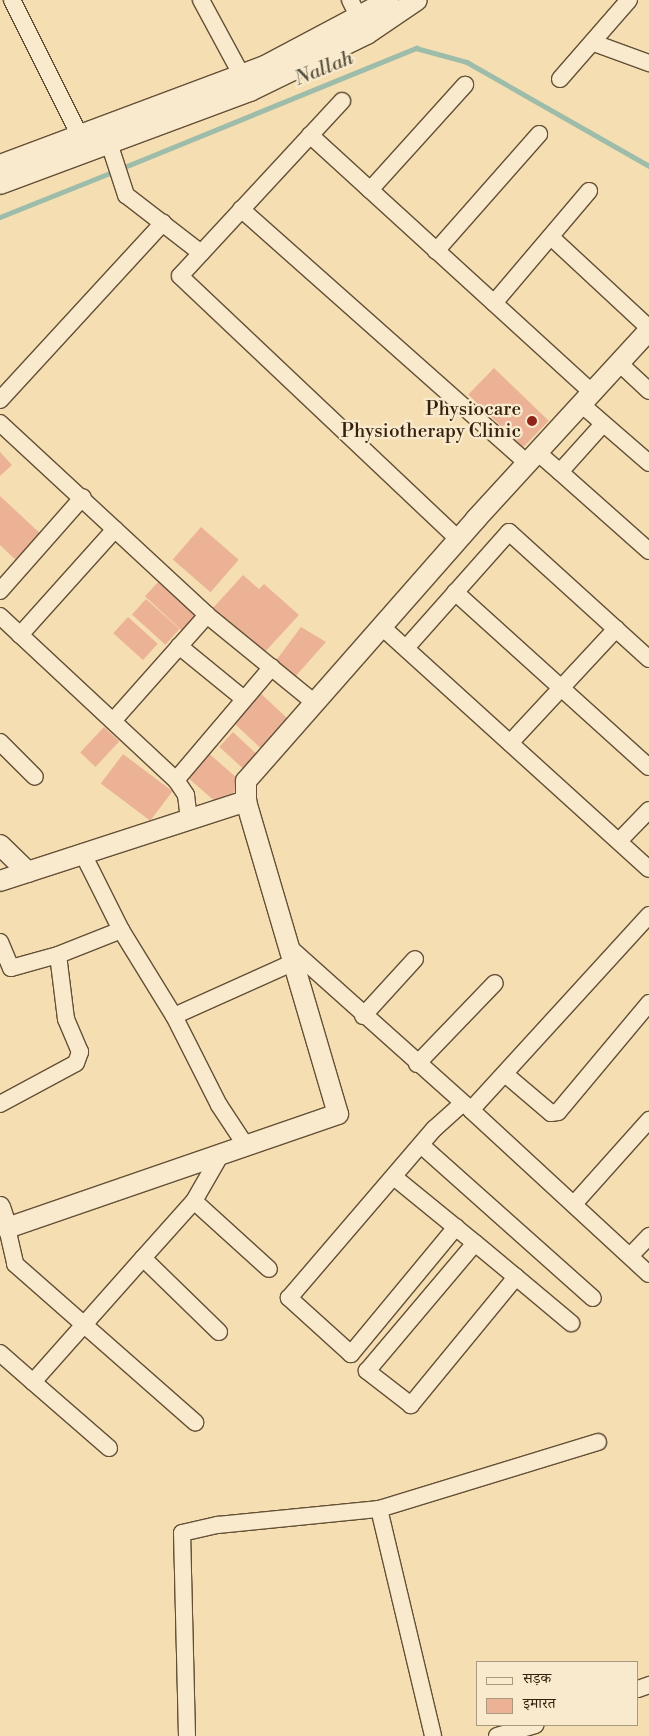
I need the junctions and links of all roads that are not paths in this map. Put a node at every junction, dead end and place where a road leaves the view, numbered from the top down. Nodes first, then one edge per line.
1 (12, 0) edge
2 (202, 0) edge
3 (389, 0) edge
4 (417, 0) edge
5 (629, 0) edge
6 (358, 17) edge
7 (594, 43) junction
8 (649, 63) edge
9 (560, 78) dead end
10 (246, 83) junction
11 (465, 85) dead end
12 (342, 101) dead end
13 (539, 134) dead end
14 (310, 135) junction
15 (84, 144) junction
16 (110, 146) junction
17 (0, 164) edge
18 (0, 184) edge
19 (370, 190) junction
20 (589, 191) dead end
21 (241, 209) junction
22 (163, 224) junction
23 (550, 237) junction
24 (436, 251) junction
25 (200, 253) junction
26 (494, 303) junction
27 (649, 329) edge
28 (619, 363) junction
29 (649, 391) edge
30 (586, 398) junction
31 (0, 400) edge
32 (0, 423) edge
33 (604, 424) junction
34 (532, 457) junction
35 (649, 463) edge
36 (560, 472) junction
37 (83, 497) junction
38 (115, 529) junction
39 (458, 539) junction
40 (649, 551) edge
41 (0, 590) edge
42 (455, 592) junction
43 (207, 614) junction
44 (0, 616) edge
45 (382, 626) junction
46 (616, 630) junction
47 (20, 635) junction
48 (179, 646) junction
49 (406, 648) junction
50 (649, 660) edge
51 (272, 667) junction
52 (562, 688) junction
53 (244, 699) junction
54 (315, 703) junction
55 (113, 721) junction
56 (0, 742) edge
57 (510, 743) junction
58 (649, 767) edge
59 (35, 777) dead end
60 (176, 780) junction
61 (246, 800) junction
62 (649, 810) edge
63 (189, 819) junction
64 (620, 841) junction
65 (0, 845) edge
66 (83, 854) junction
67 (649, 870) edge
68 (28, 872) junction
69 (0, 881) edge
70 (647, 921) edge
71 (121, 930) junction
72 (0, 942) edge
73 (58, 955) junction
74 (291, 955) junction
75 (415, 959) dead end
76 (495, 983) dead end
77 (649, 1004) edge
78 (174, 1016) junction
79 (362, 1016) junction
80 (417, 1064) junction
81 (505, 1074) junction
82 (0, 1104) edge
83 (463, 1104) junction
84 (649, 1120) edge
85 (421, 1145) junction
86 (246, 1146) junction
87 (221, 1154) junction
88 (394, 1178) junction
89 (194, 1201) junction
90 (574, 1204) junction
91 (0, 1207) edge
92 (456, 1227) junction
93 (7, 1228) junction
94 (649, 1236) edge
95 (475, 1243) junction
96 (630, 1256) junction
97 (143, 1258) junction
98 (269, 1270) dead end
99 (649, 1274) edge
100 (516, 1277) junction
101 (593, 1298) dead end
102 (82, 1323) junction
103 (571, 1323) dead end
104 (219, 1332) dead end
105 (0, 1352) edge
106 (351, 1354) junction
107 (367, 1371) junction
108 (34, 1382) junction
109 (194, 1422) dead end
110 (598, 1442) dead end
111 (109, 1448) dead end
112 (380, 1509) junction
113 (531, 1726) edge
114 (187, 1736) edge
115 (433, 1736) edge
116 (497, 1736) edge

1 - 15 street
2 - 10 street
3 - 6 street
4 - 6 street
5 - 7 street
6 - 10 street
7 - 8 street
7 - 9 street
10 - 15 street
10 - 16 street
11 - 19 street
12 - 14 street
13 - 24 street
14 - 19 street
14 - 21 street
15 - 16 street
15 - 17 street
15 - 18 street
16 - 22 street
19 - 24 street
20 - 23 street
21 - 25 street
21 - 34 street
22 - 25 street
22 - 31 street
23 - 26 street
23 - 27 street
24 - 26 street
25 - 39 street
26 - 30 street
27 - 28 street
28 - 29 street
28 - 30 street
30 - 33 street
30 - 34 street
32 - 37 street
33 - 35 street
33 - 36 street
34 - 36 street
34 - 39 street
36 - 40 street
37 - 38 street
37 - 41 street
38 - 43 street
38 - 47 street
39 - 45 street
42 - 46 street
42 - 49 street
42 - 52 street
43 - 48 street
43 - 51 street
44 - 47 street
45 - 49 street
45 - 54 street
46 - 50 street
46 - 52 street
47 - 55 street
48 - 53 street
48 - 55 street
49 - 57 street
51 - 53 street
51 - 54 street
52 - 57 street
52 - 58 street
53 - 60 street
54 - 61 street
55 - 60 street
56 - 59 street
57 - 64 street
60 - 63 street
61 - 63 street
61 - 74 street
62 - 64 street
63 - 66 street
64 - 67 street
65 - 68 street
66 - 68 street
66 - 71 street
68 - 69 street
70 - 81 street
71 - 73 street
71 - 78 street
72 - 73 street
73 - 82 street
74 - 78 street
74 - 79 street
74 - 86 street
75 - 79 street
76 - 80 street
77 - 81 street
78 - 86 street
79 - 80 street
80 - 83 street
81 - 83 street
83 - 85 street
83 - 90 street
84 - 90 street
85 - 88 street
85 - 101 street
86 - 87 street
87 - 89 street
87 - 93 street
88 - 92 street
88 - 106 street
89 - 97 street
89 - 98 street
90 - 96 street
91 - 93 street
92 - 95 street
92 - 106 street
93 - 102 street
94 - 96 street
95 - 100 street
95 - 107 street
96 - 99 street
97 - 102 street
97 - 104 street
100 - 103 street
100 - 107 street
102 - 108 street
102 - 109 street
105 - 108 street
106 - 107 street
108 - 111 street
110 - 112 street
112 - 114 street
112 - 115 street
113 - 116 street

